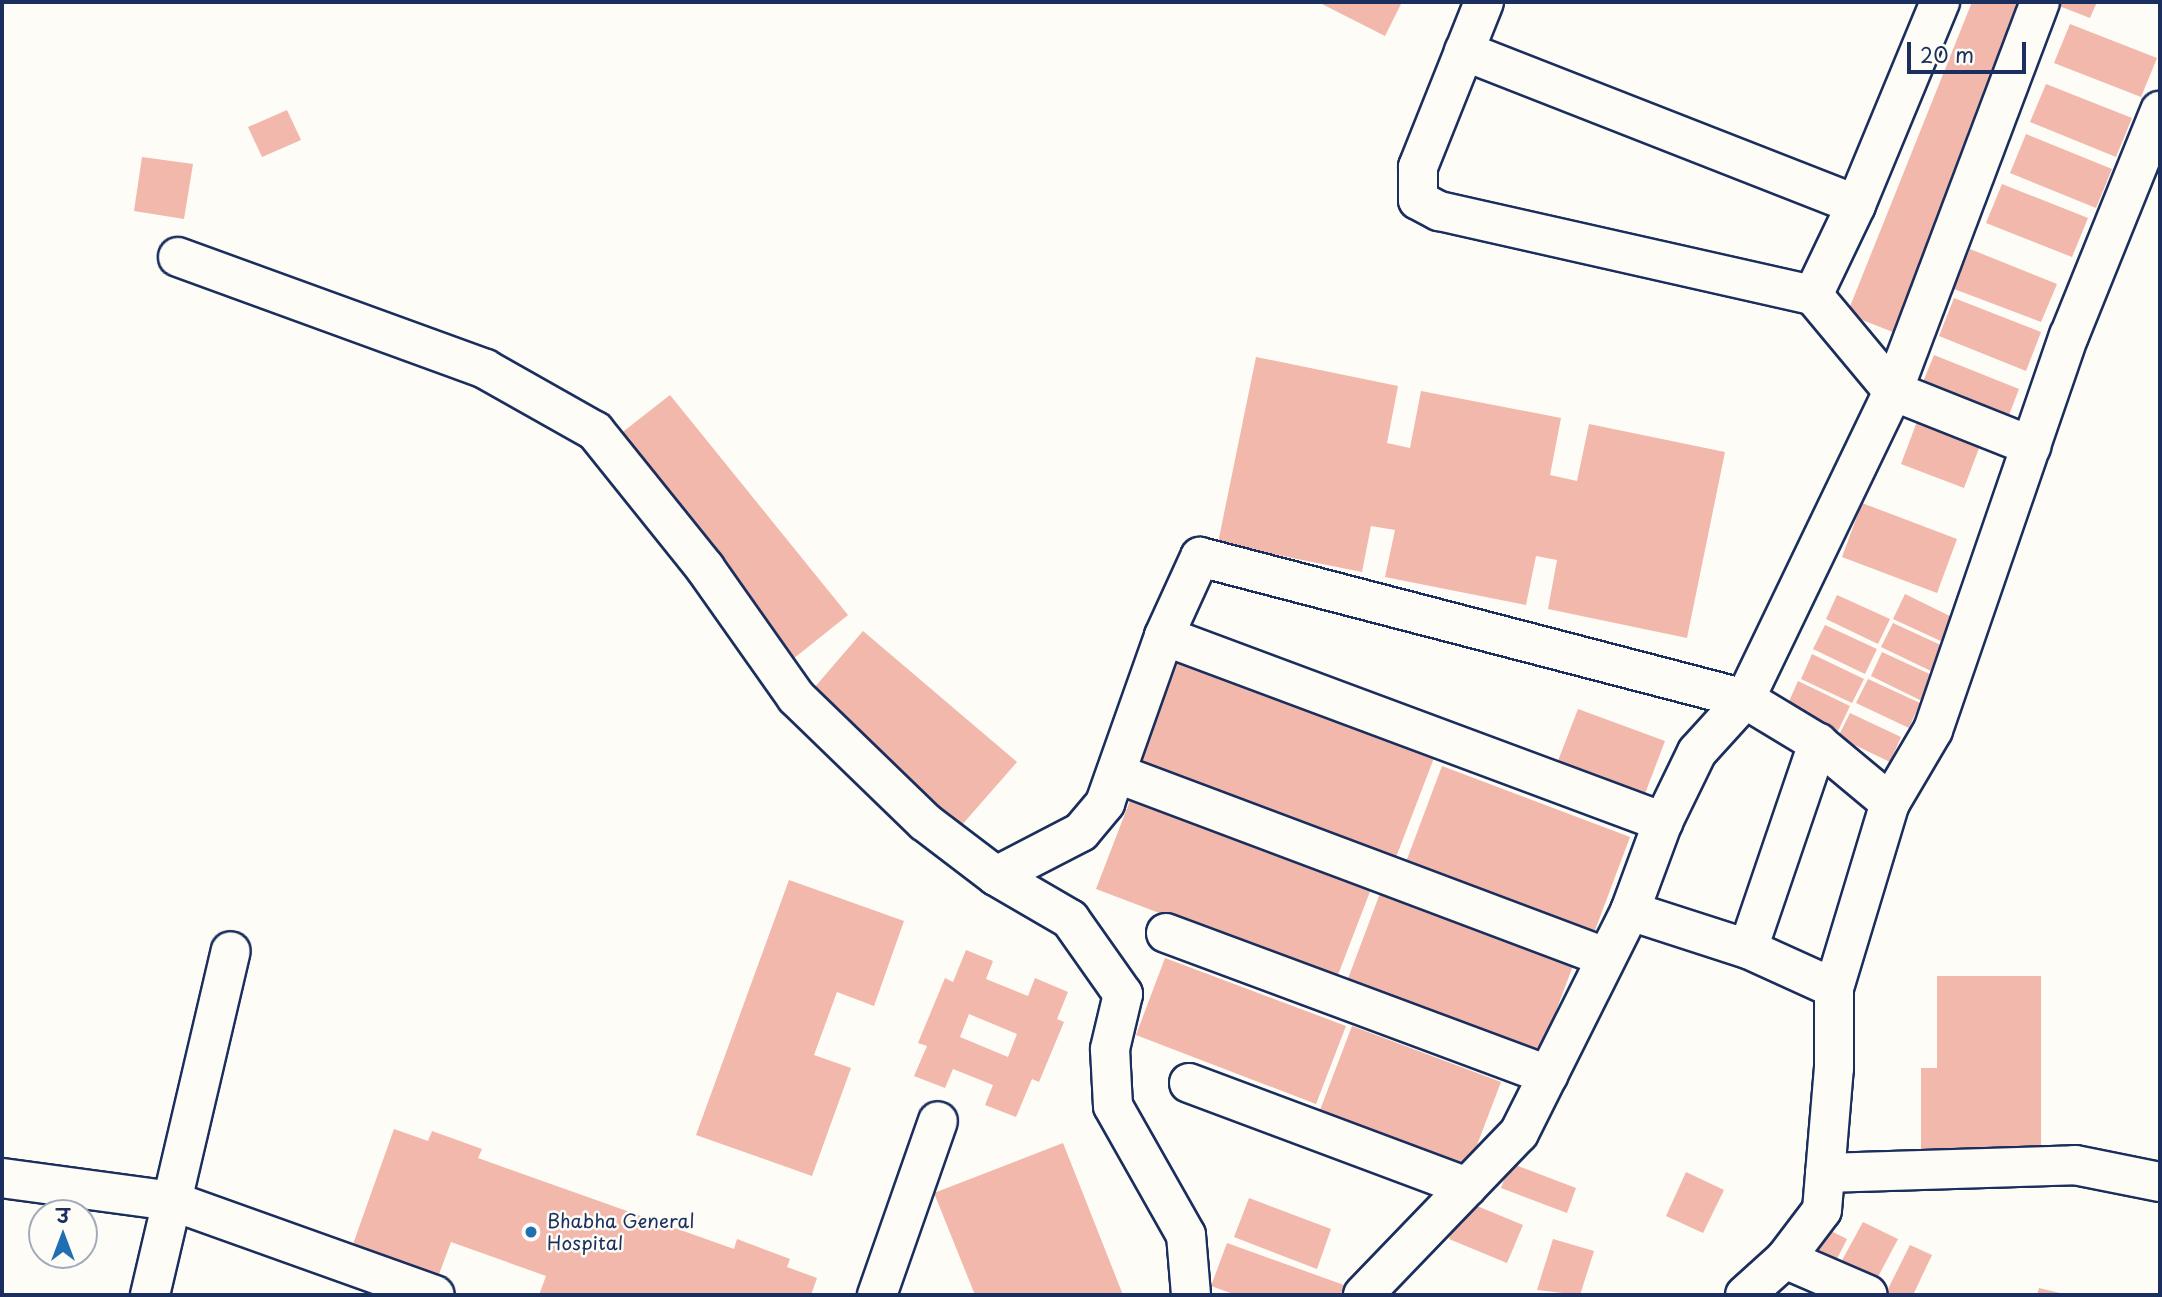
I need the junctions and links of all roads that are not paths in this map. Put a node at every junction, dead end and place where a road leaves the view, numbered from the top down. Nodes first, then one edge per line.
1 (1484, 2) edge
2 (1940, 2) edge
3 (2040, 2) edge
4 (1464, 51) junction
5 (2160, 111) edge
6 (1856, 205) junction
7 (178, 257) dead end
8 (1813, 295) junction
9 (1893, 391) junction
10 (2031, 446) junction
11 (1164, 636) junction
12 (1745, 699) junction
13 (1818, 743) junction
14 (1118, 774) junction
15 (1889, 803) junction
16 (1663, 822) junction
17 (996, 876) junction
18 (1630, 911) junction
19 (1166, 933) dead end
20 (1748, 948) junction
21 (231, 951) dead end
22 (1605, 957) junction
23 (1834, 988) junction
24 (1548, 1075) junction
25 (1189, 1083) dead end
26 (937, 1121) dead end
27 (1825, 1173) junction
28 (2, 1178) edge
29 (2160, 1182) edge
30 (1467, 1187) junction
31 (172, 1201) junction
32 (1785, 1259) junction
33 (149, 1295) edge
34 (435, 1295) edge
35 (877, 1295) edge
36 (1191, 1295) edge
37 (1363, 1295) edge
38 (1745, 1295) edge
39 (1868, 1295) edge

1 - 4 street
2 - 6 street
3 - 9 street
4 - 6 street
4 - 8 street
5 - 10 street
6 - 8 street
7 - 17 street
8 - 9 street
9 - 10 street
9 - 12 street
10 - 15 street
11 - 12 street
11 - 14 street
11 - 16 street
12 - 13 street
12 - 16 street
13 - 15 street
13 - 20 street
14 - 17 street
14 - 22 street
15 - 23 street
16 - 18 street
17 - 36 street
18 - 20 street
18 - 22 street
19 - 24 street
20 - 23 street
21 - 31 street
22 - 24 street
23 - 27 street
24 - 30 street
25 - 30 street
26 - 35 street
27 - 29 street
27 - 32 street
28 - 31 street
30 - 37 street
31 - 33 street
31 - 34 street
32 - 38 street
32 - 39 street

